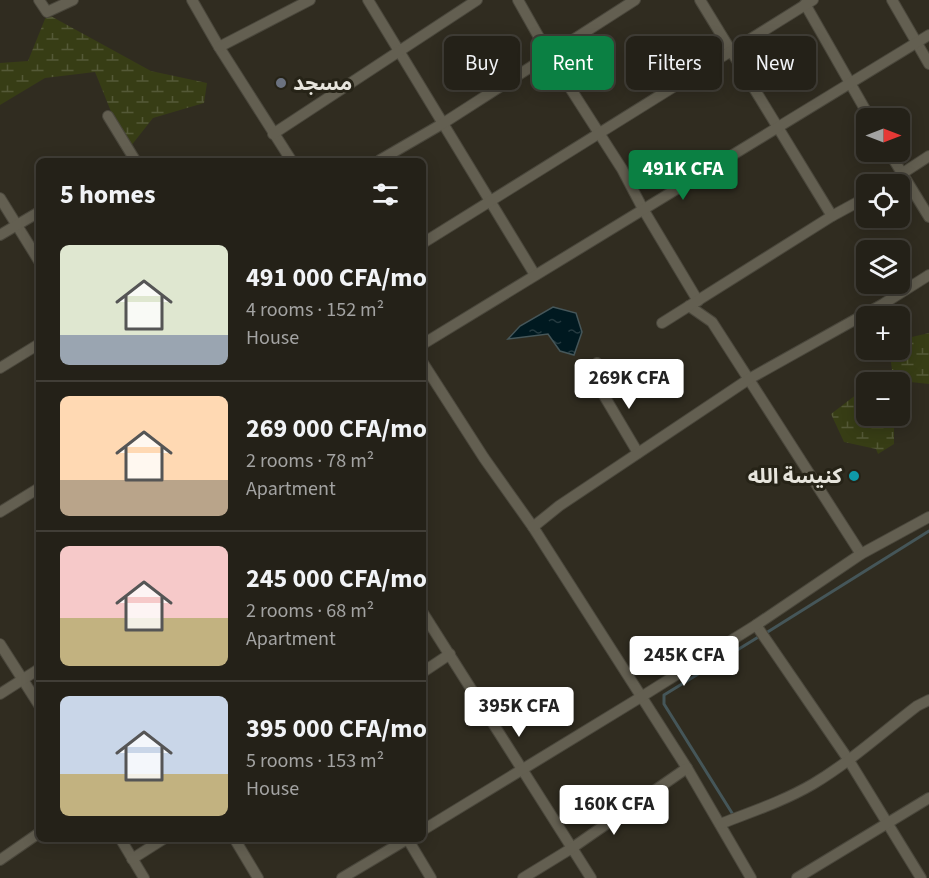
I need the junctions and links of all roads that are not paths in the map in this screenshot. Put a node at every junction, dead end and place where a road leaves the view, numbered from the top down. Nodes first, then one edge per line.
1 (39, 0) edge
2 (73, 0) edge
3 (192, 0) edge
4 (310, 0) edge
5 (368, 0) edge
6 (477, 0) edge
7 (518, 0) edge
8 (635, 0) edge
9 (700, 0) edge
10 (892, 0) edge
11 (809, 2) edge
12 (929, 35) edge
13 (538, 36) edge
14 (580, 36) edge
15 (916, 42) junction
16 (219, 47) junction
17 (733, 51) junction
18 (398, 52) junction
19 (929, 64) edge
20 (532, 66) edge
21 (849, 83) junction
22 (572, 90) edge
23 (864, 108) edge
24 (108, 116) dead end
25 (442, 124) junction
26 (777, 127) junction
27 (600, 133) junction
28 (273, 134) junction
29 (929, 156) edge
30 (130, 158) edge
31 (290, 158) edge
32 (383, 158) edge
33 (895, 162) edge
34 (902, 174) joint
35 (910, 187) edge
36 (0, 198) edge
37 (491, 201) junction
38 (856, 202) edge
39 (643, 209) junction
40 (36, 214) edge
41 (832, 216) junction
42 (929, 218) edge
43 (16, 225) junction
44 (0, 235) edge
45 (426, 241) edge
46 (36, 256) edge
47 (535, 275) junction
48 (929, 275) edge
49 (694, 303) junction
50 (662, 323) dead end
51 (426, 342) edge
52 (36, 346) edge
53 (597, 363) dead end
54 (0, 368) edge
55 (426, 368) edge
56 (749, 379) junction
57 (638, 453) junction
58 (36, 490) edge
59 (0, 513) edge
60 (929, 517) edge
61 (533, 527) junction
62 (861, 554) junction
63 (426, 618) edge
64 (756, 625) junction
65 (0, 644) edge
66 (450, 654) junction
67 (426, 670) edge
68 (36, 671) edge
69 (23, 679) junction
70 (0, 694) edge
71 (641, 698) junction
72 (36, 700) edge
73 (929, 700) edge
74 (848, 759) junction
75 (687, 768) junction
76 (522, 771) junction
77 (929, 798) edge
78 (887, 824) junction
79 (720, 825) junction
80 (426, 828) edge
81 (36, 835) edge
82 (122, 842) edge
83 (159, 842) edge
84 (236, 842) edge
85 (403, 842) edge
86 (410, 842) edge
87 (572, 848) junction
88 (132, 859) junction
89 (0, 860) edge
90 (144, 878) edge
91 (258, 878) edge
92 (342, 878) edge
93 (431, 878) edge
94 (523, 878) edge
95 (591, 878) edge
96 (752, 878) edge
97 (796, 878) edge
98 (921, 878) edge

1 - 2 street
3 - 16 street
4 - 16 street
5 - 18 street
6 - 18 street
7 - 13 street
8 - 14 street
9 - 17 street
10 - 15 street
11 - 17 street
11 - 21 street
12 - 15 street
15 - 19 street
15 - 21 street
16 - 28 street
17 - 26 street
17 - 27 street
18 - 25 street
18 - 28 street
20 - 25 street
21 - 23 street
21 - 26 street
22 - 27 street
24 - 30 street
25 - 32 street
25 - 37 street
26 - 39 street
26 - 41 street
27 - 37 street
27 - 39 street
28 - 31 street
29 - 34 street
33 - 34 street
35 - 42 street
36 - 43 street
37 - 45 street
37 - 47 street
38 - 41 street
39 - 47 street
39 - 49 street
40 - 43 street
41 - 49 street
43 - 44 street
43 - 46 street
47 - 51 street
48 - 56 street
49 - 50 street
49 - 56 street
52 - 54 street
53 - 57 street
55 - 61 street
56 - 57 street
56 - 62 street
57 - 61 street
58 - 59 street
60 - 62 street
61 - 71 street
62 - 64 street
63 - 66 street
64 - 71 street
64 - 74 street
65 - 69 street
66 - 67 street
66 - 76 street
68 - 69 street
69 - 70 street
69 - 72 street
71 - 75 street
71 - 76 street
73 - 74 street
74 - 78 street
74 - 79 street
75 - 79 street
75 - 87 street
76 - 80 street
76 - 87 street
77 - 78 street
78 - 97 street
78 - 98 street
79 - 96 street
81 - 89 street
82 - 88 street
83 - 88 street
84 - 91 street
85 - 92 street
86 - 93 street
87 - 94 street
87 - 95 street
88 - 90 street

